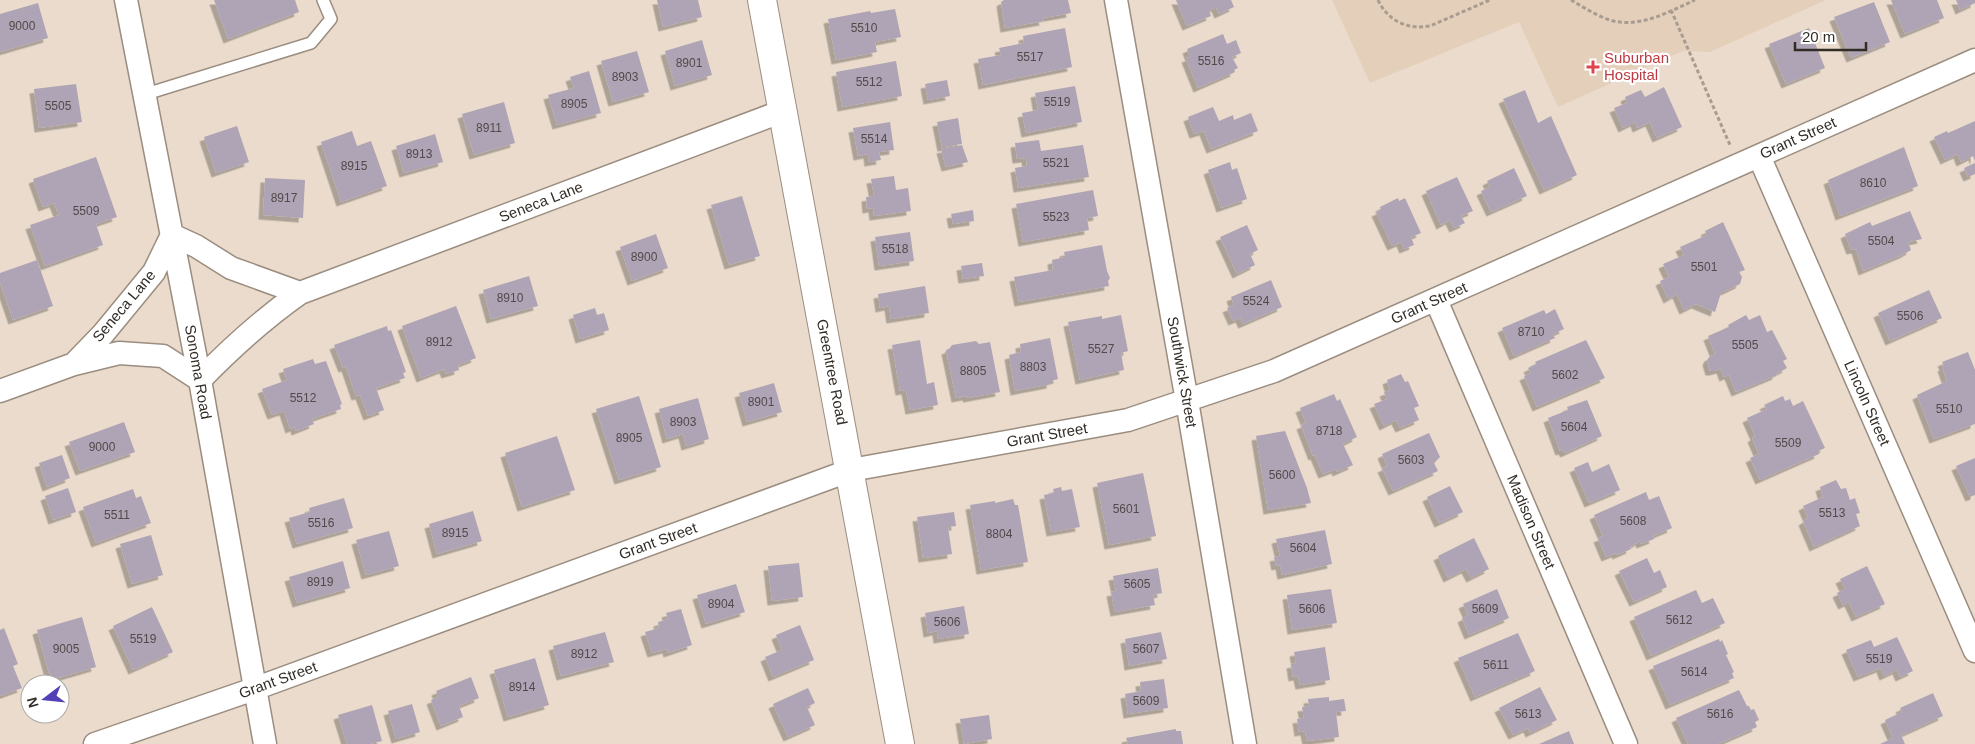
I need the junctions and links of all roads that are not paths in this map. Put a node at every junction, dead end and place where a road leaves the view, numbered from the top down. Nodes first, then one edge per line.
1 (126, 0) edge
2 (323, 0) edge
3 (762, 0) edge
4 (1116, 0) edge
5 (1975, 60) edge
6 (146, 94) junction
7 (783, 111) junction
8 (1759, 156) junction
9 (172, 235) junction
10 (300, 293) junction
11 (1436, 300) junction
12 (74, 364) junction
13 (200, 380) junction
14 (0, 390) edge
15 (1188, 401) junction
16 (851, 470) junction
17 (1975, 651) edge
18 (254, 689) junction
19 (95, 744) edge
20 (265, 744) edge
21 (900, 744) edge
22 (1246, 744) edge
23 (1626, 744) edge

1 - 6 street, Sonoma Road
2 - 6 lane
3 - 7 street, Greentree Road
4 - 15 street, Southwick Street
5 - 8 street, Grant Street
6 - 9 street, Sonoma Road
7 - 10 street, Seneca Lane
7 - 16 street, Greentree Road
8 - 11 street, Grant Street
8 - 17 street, Lincoln Street
9 - 10 street
9 - 12 street, Seneca Lane
9 - 13 street, Sonoma Road
10 - 13 street, Seneca Lane
11 - 15 street, Grant Street
11 - 23 street, Madison Street
12 - 13 street, Seneca Lane
12 - 14 street, Seneca Lane
13 - 18 street, Sonoma Road
15 - 16 street, Grant Street
15 - 22 street, Southwick Street
16 - 18 street, Grant Street
16 - 21 street, Greentree Road
18 - 19 street, Grant Street
18 - 20 street, Sonoma Road

